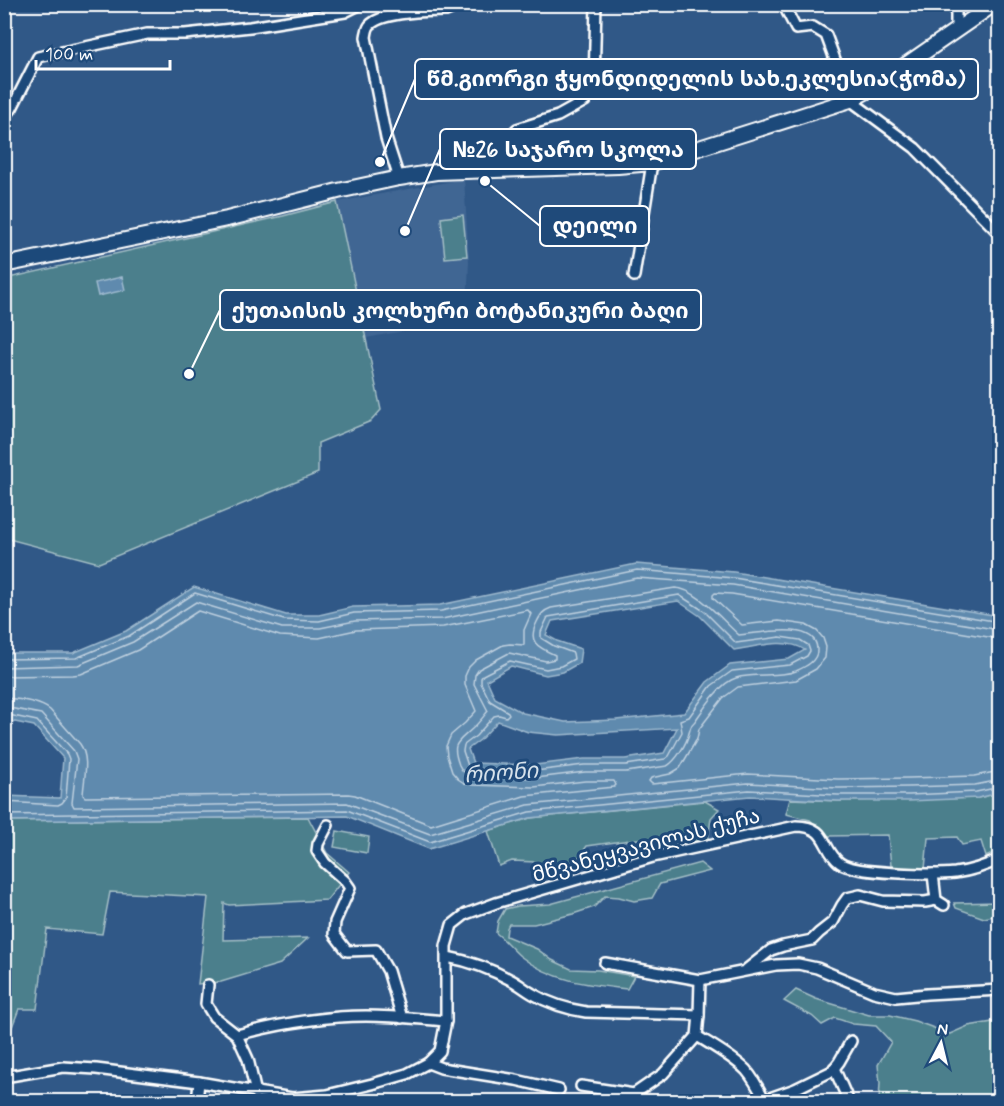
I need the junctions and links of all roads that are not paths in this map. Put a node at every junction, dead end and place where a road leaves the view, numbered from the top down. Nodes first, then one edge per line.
1 (361, 4) edge
2 (596, 4) edge
3 (783, 4) edge
4 (959, 4) edge
5 (994, 4) edge
6 (451, 9) dead end
7 (956, 31) junction
8 (850, 100) junction
9 (4, 119) edge
10 (652, 163) junction
11 (495, 170) junction
12 (399, 178) junction
13 (999, 234) edge
14 (4, 265) edge
15 (634, 276) dead end
16 (328, 825) dead end
17 (999, 859) edge
18 (933, 874) junction
19 (447, 957) junction
20 (606, 963) dead end
21 (745, 971) junction
22 (700, 980) junction
23 (208, 985) dead end
24 (999, 990) edge
25 (699, 1015) junction
26 (402, 1018) junction
27 (446, 1021) junction
28 (237, 1035) junction
29 (697, 1036) junction
30 (851, 1041) dead end
31 (429, 1063) junction
32 (834, 1068) junction
33 (4, 1077) edge
34 (199, 1082) junction
35 (581, 1086) dead end
36 (559, 1090) dead end
37 (256, 1093) junction
38 (632, 1098) edge
39 (760, 1100) edge
40 (197, 1101) edge
41 (849, 1101) edge

1 - 9 street
2 - 11 street
3 - 8 street
4 - 7 street
5 - 7 main road
6 - 12 street
7 - 8 main road
8 - 10 main road
8 - 13 street
10 - 11 main road
10 - 15 street
11 - 12 main road
12 - 14 main road
16 - 26 street
17 - 18 street, მწვანეყვავილას ქუჩა
18 - 19 street, მწვანეყვავილას ქუჩა
18 - 21 street
19 - 25 street
19 - 27 street
20 - 22 street
21 - 22 street
21 - 24 street
22 - 25 street
23 - 28 street
25 - 29 street
26 - 27 street
26 - 28 street
27 - 31 street
28 - 37 street
29 - 38 street
29 - 39 street
30 - 32 street
31 - 36 street
31 - 37 street
32 - 39 street
32 - 41 street
33 - 34 street
34 - 37 street
34 - 40 street
35 - 38 street

